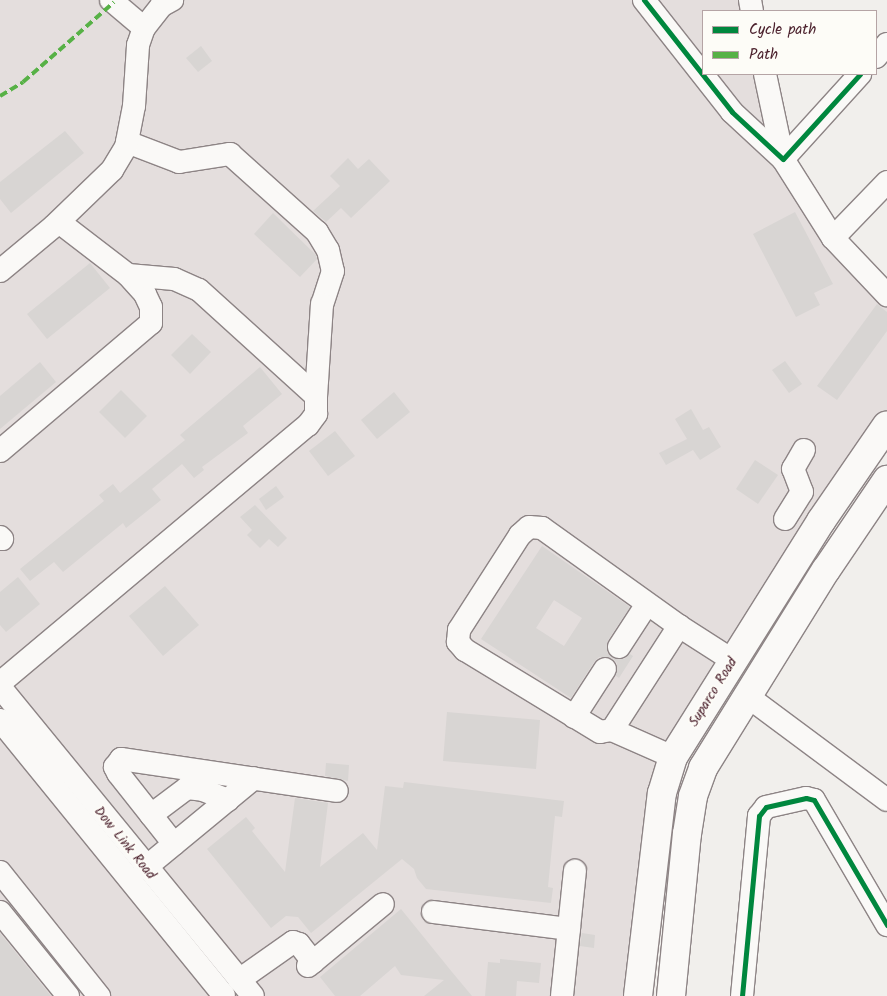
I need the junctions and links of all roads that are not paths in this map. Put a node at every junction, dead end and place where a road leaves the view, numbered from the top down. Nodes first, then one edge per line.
1 (112, 0) edge
2 (172, 0) edge
3 (644, 0) edge
4 (144, 28) junction
5 (887, 44) edge
6 (877, 56) edge
7 (702, 74) edge
8 (703, 75) edge
9 (766, 75) edge
10 (859, 75) edge
11 (126, 142) junction
12 (783, 159) junction
13 (887, 182) edge
14 (59, 222) junction
15 (833, 238) junction
16 (0, 271) edge
17 (128, 275) junction
18 (887, 295) edge
19 (316, 396) junction
20 (887, 425) edge
21 (804, 450) dead end
22 (0, 451) edge
23 (887, 480) edge
24 (820, 521) junction
25 (647, 604) junction
26 (679, 626) junction
27 (619, 647) dead end
28 (732, 660) junction
29 (605, 669) dead end
30 (0, 683) edge
31 (0, 687) edge
32 (747, 696) junction
33 (574, 716) junction
34 (0, 720) edge
35 (612, 730) junction
36 (673, 756) junction
37 (254, 778) junction
38 (337, 791) dead end
39 (228, 800) junction
40 (887, 800) edge
41 (151, 815) junction
42 (174, 844) junction
43 (145, 868) junction
44 (575, 871) dead end
45 (0, 872) edge
46 (383, 904) dead end
47 (0, 912) edge
48 (433, 912) dead end
49 (887, 925) edge
50 (569, 929) junction
51 (243, 992) edge
52 (68, 996) edge
53 (99, 996) edge
54 (562, 996) edge
55 (638, 996) edge
56 (671, 996) edge
57 (742, 996) edge

1 - 4 street
2 - 4 street
3 - 7 street
4 - 11 street
5 - 6 street
8 - 12 street
9 - 12 street
10 - 12 street
11 - 14 street
11 - 19 street
12 - 15 street
13 - 15 street
14 - 16 street
14 - 17 street
15 - 18 street
17 - 19 street
17 - 22 street
19 - 30 street
20 - 24 main road, Suparco Road
21 - 24 street
23 - 32 main road
24 - 28 main road, Suparco Road
25 - 26 street
25 - 27 street
25 - 33 street
26 - 28 street
26 - 35 street
28 - 36 main road, Suparco Road
29 - 33 street
31 - 43 street, Dow Link Road
32 - 40 street
32 - 56 main road
33 - 35 street
34 - 51 street, Dow Link Road
35 - 36 street
36 - 55 main road, Suparco Road
37 - 38 street
37 - 39 street
37 - 41 street
39 - 41 street
39 - 42 street
41 - 42 street
42 - 43 street
43 - 51 street, Dow Link Road
44 - 50 street
45 - 53 street
46 - 51 street
47 - 52 street
48 - 50 street
49 - 57 street
50 - 54 street

